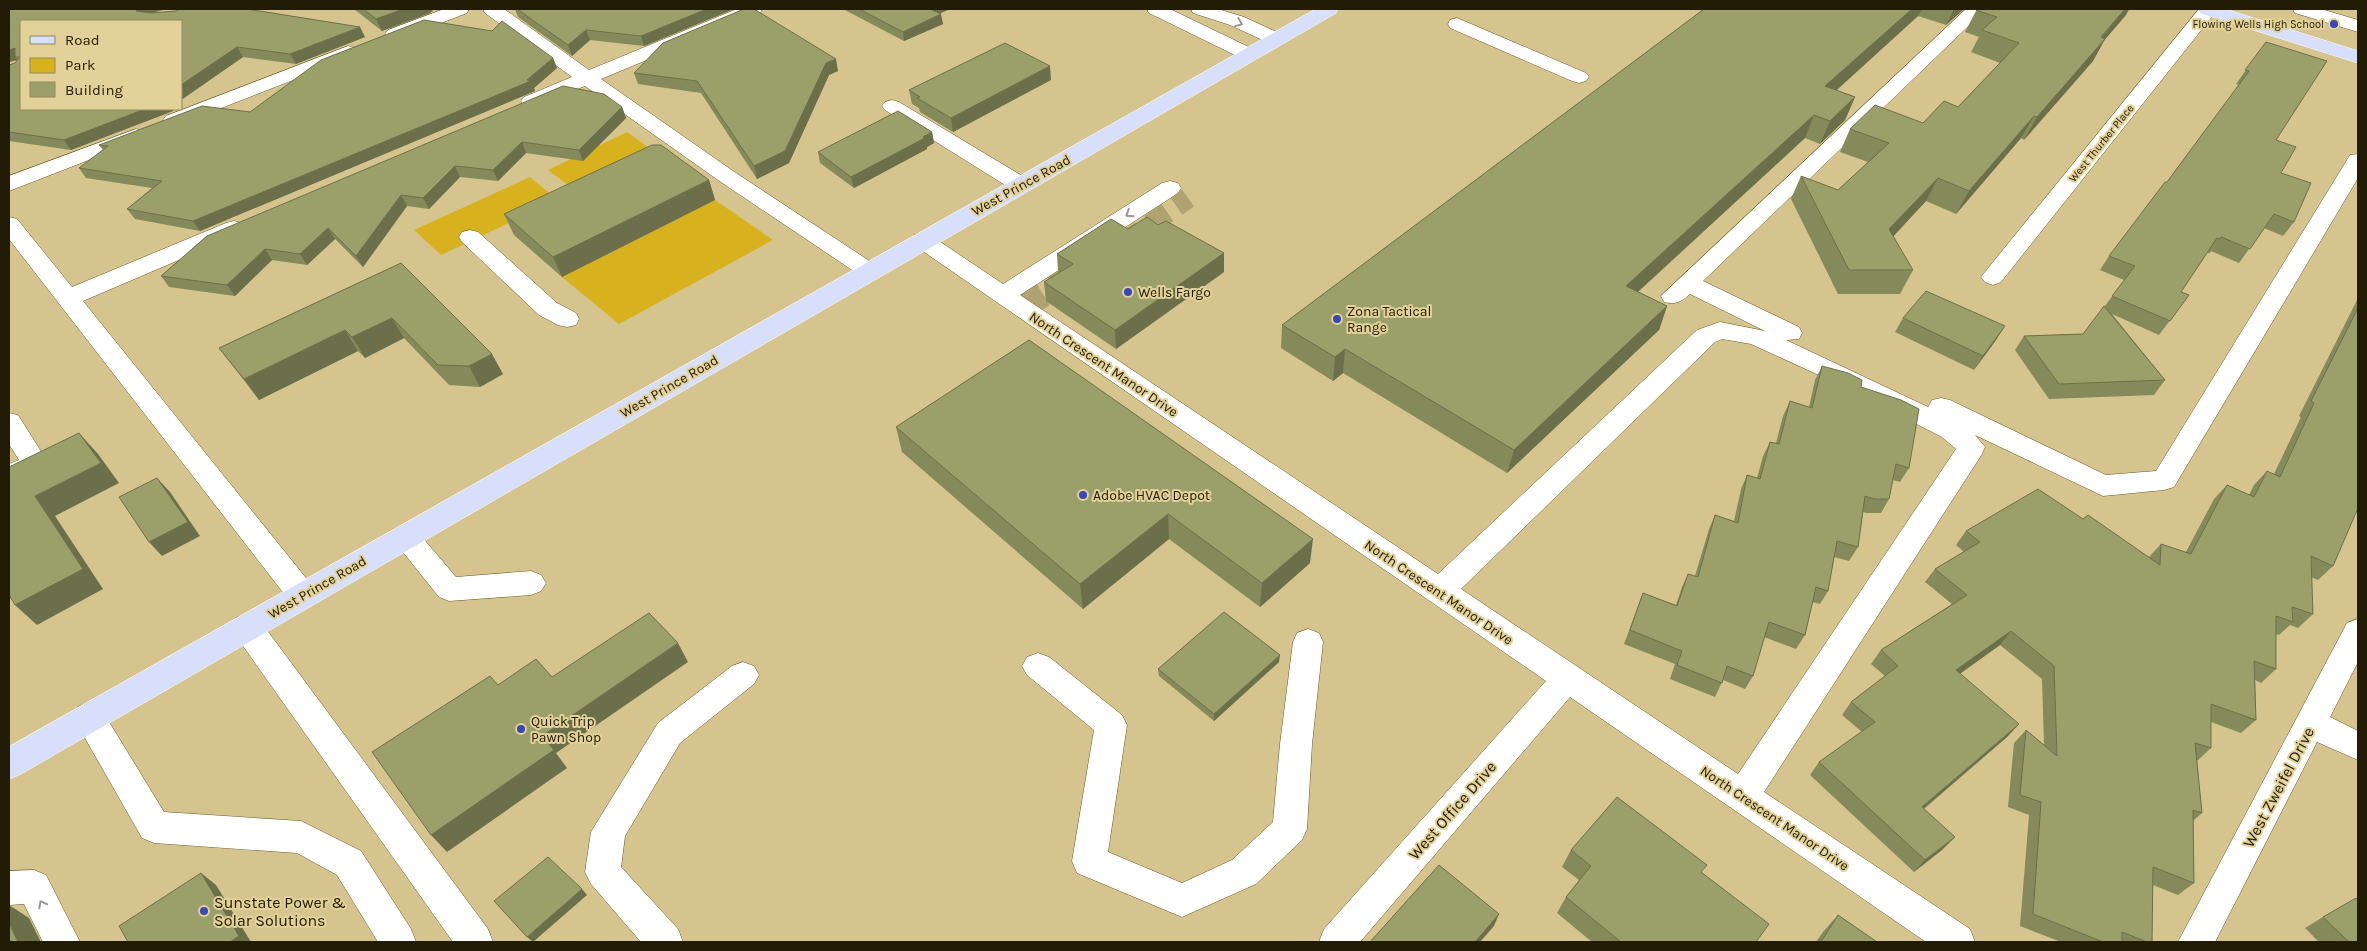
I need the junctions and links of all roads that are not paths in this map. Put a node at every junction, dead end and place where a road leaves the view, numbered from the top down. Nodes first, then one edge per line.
1 (460, 9) edge
2 (492, 9) edge
3 (753, 9) edge
4 (1156, 9) edge
5 (1200, 9) edge
6 (1329, 9) edge
7 (1977, 9) edge
8 (2208, 9) edge
9 (2302, 9) edge
10 (1457, 24) dead end
11 (2358, 26) edge
12 (1276, 39) junction
13 (1250, 55) junction
14 (2358, 57) edge
15 (1579, 77) dead end
16 (587, 78) junction
17 (892, 106) dead end
18 (514, 108) edge
19 (2358, 160) edge
20 (9, 184) edge
21 (1021, 185) junction
22 (1170, 188) dead end
23 (250, 221) edge
24 (9, 224) edge
25 (470, 237) dead end
26 (922, 240) junction
27 (869, 271) junction
28 (1993, 277) dead end
29 (1003, 295) junction
30 (67, 298) junction
31 (568, 319) dead end
32 (9, 422) edge
33 (9, 476) edge
34 (405, 537) junction
35 (531, 582) dead end
36 (1439, 592) junction
37 (303, 596) junction
38 (247, 627) junction
39 (2358, 631) edge
40 (1308, 642) dead end
41 (1038, 666) dead end
42 (743, 675) dead end
43 (1567, 679) junction
44 (89, 717) junction
45 (2312, 724) junction
46 (2358, 746) edge
47 (9, 764) edge
48 (1742, 796) junction
49 (9, 888) edge
50 (62, 942) edge
51 (398, 942) edge
52 (475, 942) edge
53 (665, 942) edge
54 (1337, 942) edge
55 (1956, 942) edge
56 (2196, 942) edge

1 - 20 street
2 - 16 street
3 - 16 street
4 - 13 street
5 -> 12 street
6 - 12 main road, West Prince Road
7 - 19 street
8 - 14 main road
8 - 28 street, West Thurber Place
9 - 11 street
10 - 15 street
12 - 13 main road, West Prince Road
13 - 21 main road, West Prince Road
16 - 18 street
16 - 27 street
17 - 21 street
21 - 26 main road, West Prince Road
22 -> 29 street
23 - 30 street
24 - 30 street
25 - 31 street
26 - 27 main road, West Prince Road
26 - 29 street, North Crescent Manor Drive
27 - 34 main road, West Prince Road
29 - 36 street, North Crescent Manor Drive
30 - 37 street
32 - 33 street
34 - 35 street
34 - 37 main road, West Prince Road
36 - 43 street, North Crescent Manor Drive
36 - 48 street
37 - 38 main road, West Prince Road
38 - 44 main road, West Prince Road
38 - 52 street
39 - 45 street, West Zweifel Drive
40 - 41 street
42 - 53 street
43 - 48 street, North Crescent Manor Drive
43 - 54 street, West Office Drive
44 - 47 main road, West Prince Road
44 - 51 street
45 - 46 street
45 - 56 street, West Zweifel Drive
48 - 55 street, North Crescent Manor Drive
50 -> 49 street

